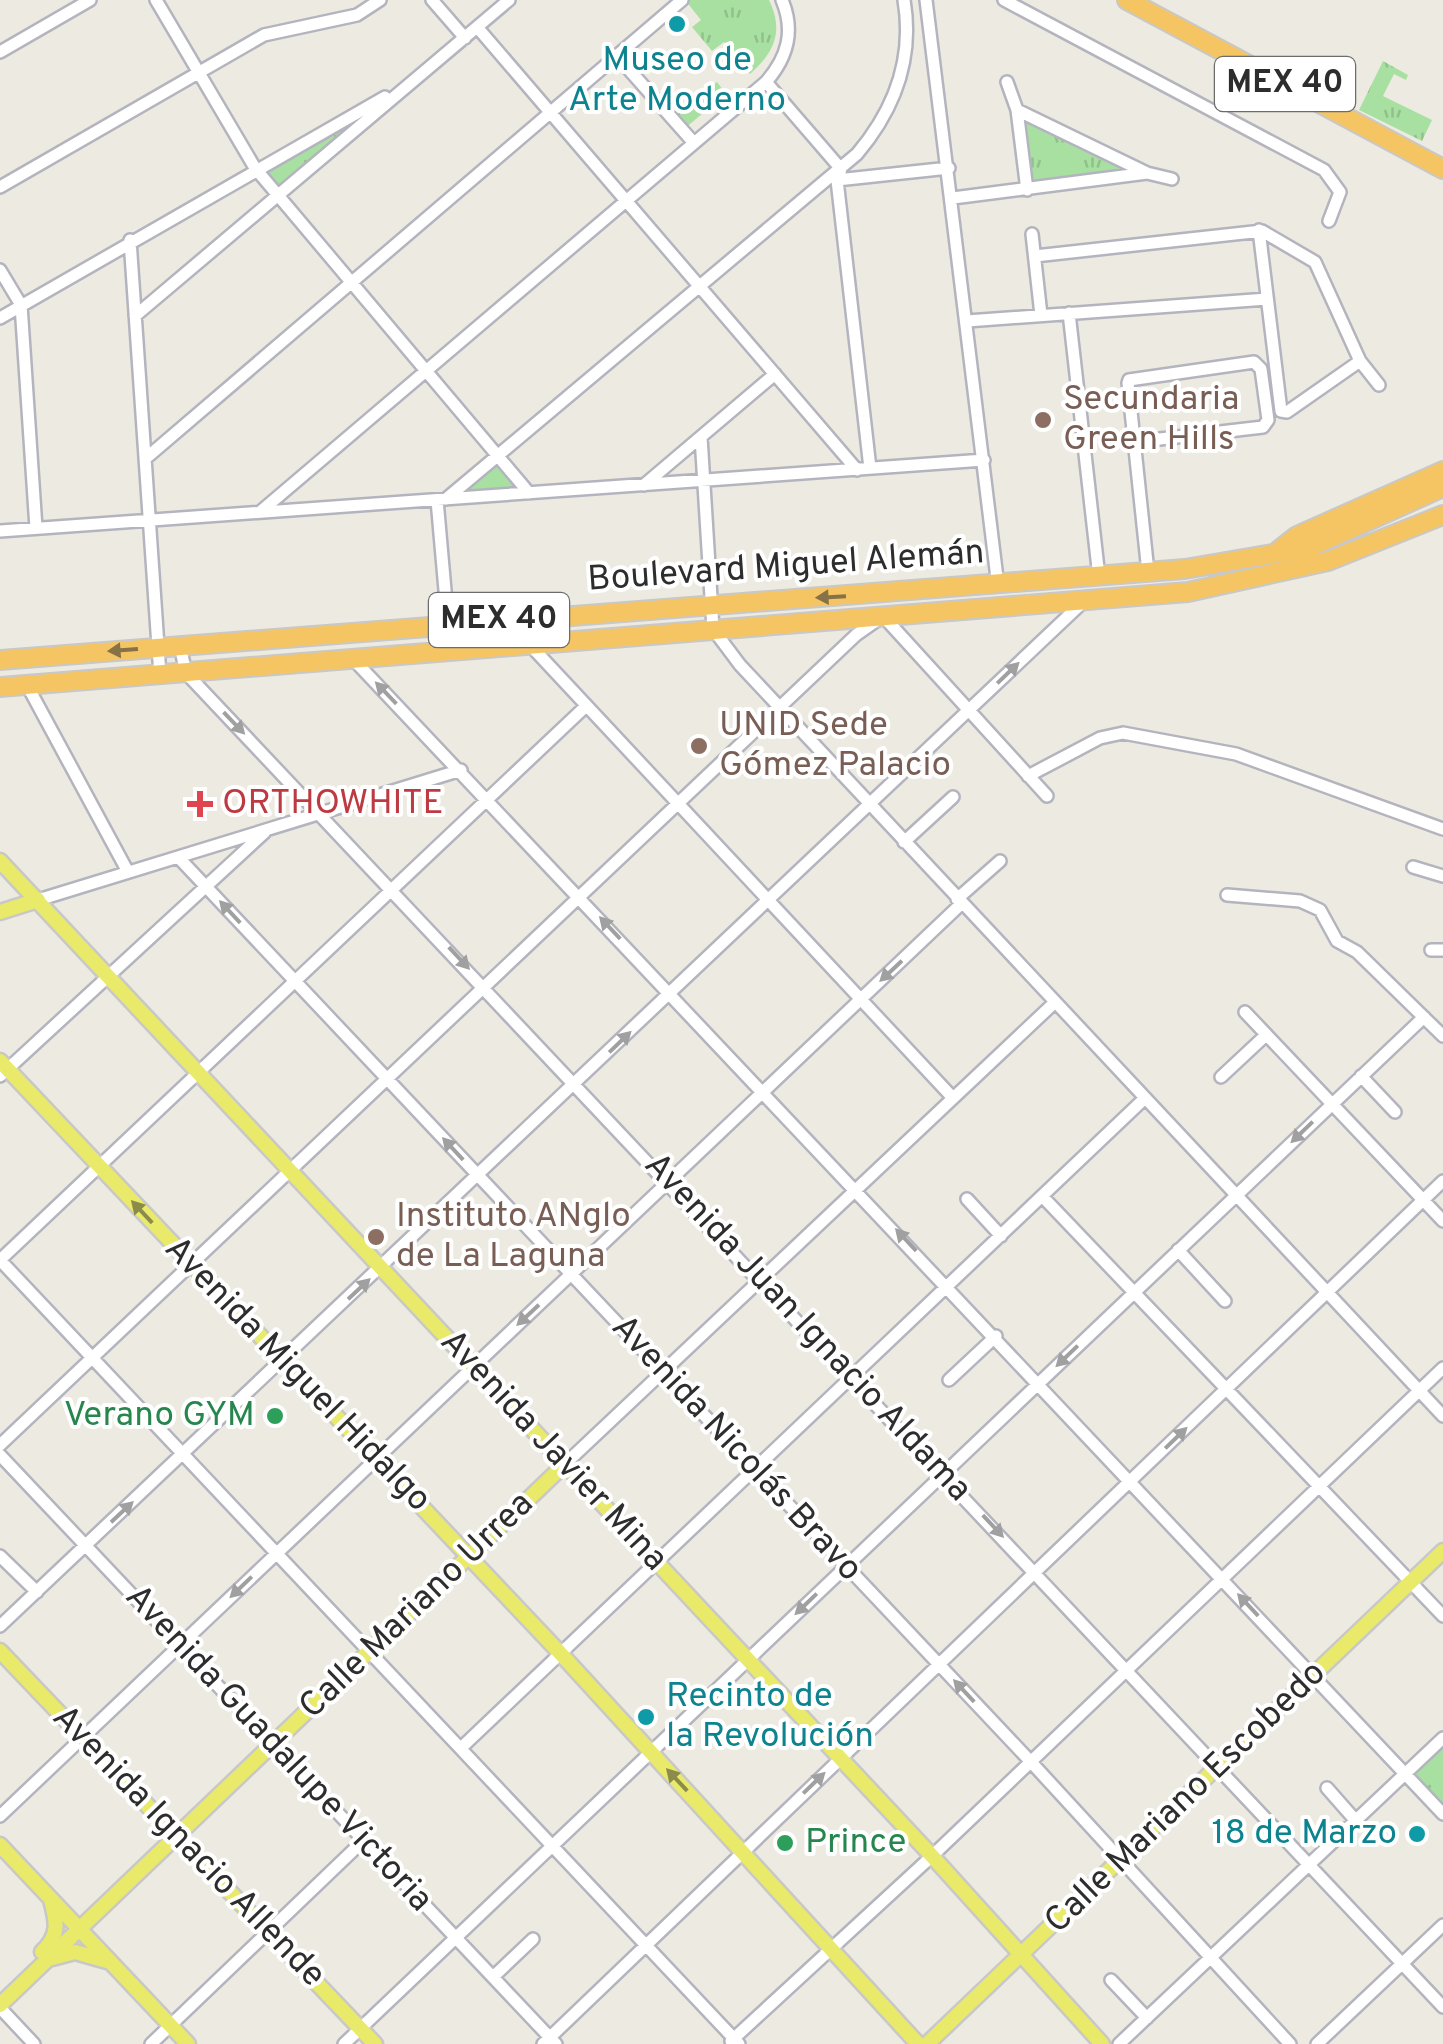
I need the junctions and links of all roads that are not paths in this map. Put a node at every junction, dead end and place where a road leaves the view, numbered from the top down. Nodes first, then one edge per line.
1 (90, 0) edge
2 (156, 0) edge
3 (380, 0) edge
4 (432, 0) edge
5 (509, 0) edge
6 (682, 0) edge
7 (782, 0) edge
8 (904, 0) edge
9 (926, 0) edge
10 (1004, 0) edge
11 (1126, 0) edge
12 (477, 27) junction
13 (931, 37) junction
14 (465, 38) junction
15 (908, 41) junction
16 (0, 52) edge
17 (616, 56) junction
18 (199, 73) junction
19 (766, 82) junction
20 (1007, 82) dead end
21 (402, 88) junction
22 (1017, 110) junction
23 (550, 112) junction
24 (694, 143) junction
25 (254, 168) junction
26 (949, 168) junction
27 (1443, 169) edge
28 (1147, 174) junction
29 (839, 175) junction
30 (1172, 179) dead end
31 (0, 187) edge
32 (1027, 190) junction
33 (277, 195) junction
34 (953, 198) junction
35 (626, 200) junction
36 (1330, 221) dead end
37 (1258, 230) junction
38 (1032, 234) dead end
39 (130, 240) junction
40 (1035, 256) junction
41 (0, 270) edge
42 (352, 282) junction
43 (701, 288) junction
44 (1267, 299) junction
45 (21, 306) junction
46 (1069, 313) junction
47 (135, 316) junction
48 (1041, 316) junction
49 (0, 318) edge
50 (967, 321) junction
51 (1360, 360) junction
52 (428, 369) junction
53 (775, 374) junction
54 (1379, 384) dead end
55 (701, 437) junction
56 (1134, 442) junction
57 (499, 455) junction
58 (145, 459) junction
59 (984, 460) junction
60 (863, 469) junction
61 (1443, 470) edge
62 (703, 480) junction
63 (644, 484) junction
64 (1443, 488) edge
65 (530, 493) junction
66 (442, 499) junction
67 (1443, 507) edge
68 (260, 512) junction
69 (1443, 516) edge
70 (150, 520) junction
71 (1418, 525) junction
72 (36, 528) junction
73 (0, 531) edge
74 (1274, 554) junction
75 (1148, 572) junction
76 (1100, 576) junction
77 (998, 586) junction
78 (951, 589) junction
79 (1084, 601) junction
80 (711, 604) junction
81 (1002, 607) junction
82 (882, 616) junction
83 (448, 624) junction
84 (713, 629) junction
85 (530, 644) junction
86 (180, 646) junction
87 (158, 648) junction
88 (354, 659) junction
89 (0, 660) edge
90 (186, 673) junction
91 (160, 676) junction
92 (26, 685) junction
93 (0, 687) edge
94 (585, 707) junction
95 (780, 708) junction
96 (969, 710) junction
97 (460, 770) junction
98 (1028, 776) junction
99 (1047, 796) dead end
100 (953, 797) dead end
101 (488, 799) junction
102 (678, 804) junction
103 (870, 805) junction
104 (322, 813) junction
105 (269, 829) junction
106 (1443, 829) edge
107 (904, 842) junction
108 (178, 857) junction
109 (0, 860) edge
110 (1000, 861) dead end
111 (1413, 868) dead end
112 (128, 872) junction
113 (1443, 876) edge
114 (204, 885) junction
115 (393, 888) junction
116 (1227, 895) dead end
117 (580, 896) junction
118 (38, 900) junction
119 (770, 900) junction
120 (959, 902) junction
121 (0, 912) edge
122 (108, 975) junction
123 (295, 981) junction
124 (485, 986) junction
125 (672, 993) junction
126 (863, 997) junction
127 (1054, 1004) junction
128 (1245, 1012) dead end
129 (1424, 1017) junction
130 (1266, 1034) junction
131 (1443, 1036) edge
132 (2, 1069) edge
133 (198, 1072) junction
134 (1362, 1076) junction
135 (1221, 1077) dead end
136 (387, 1078) junction
137 (576, 1083) junction
138 (764, 1090) junction
139 (953, 1098) junction
140 (1144, 1099) junction
141 (1332, 1104) junction
142 (1395, 1112) dead end
143 (99, 1166) junction
144 (290, 1170) junction
145 (478, 1176) junction
146 (669, 1181) junction
147 (1443, 1181) edge
148 (857, 1189) junction
149 (1042, 1196) junction
150 (1235, 1196) junction
151 (967, 1198) dead end
152 (1423, 1200) junction
153 (1443, 1221) edge
154 (1001, 1236) junction
155 (1178, 1250) junction
156 (0, 1260) edge
157 (192, 1264) junction
158 (382, 1268) junction
159 (571, 1274) junction
160 (761, 1279) junction
161 (948, 1286) junction
162 (1133, 1293) junction
163 (1327, 1293) junction
164 (1224, 1301) dead end
165 (996, 1336) junction
166 (92, 1358) junction
167 (283, 1360) junction
168 (474, 1366) junction
169 (1443, 1368) edge
170 (663, 1372) junction
171 (853, 1377) junction
172 (949, 1380) dead end
173 (1039, 1382) junction
174 (1228, 1388) junction
175 (1420, 1391) junction
176 (1443, 1416) edge
177 (0, 1445) edge
178 (184, 1454) junction
179 (0, 1455) edge
180 (376, 1459) junction
181 (565, 1464) junction
182 (755, 1470) junction
183 (944, 1473) junction
184 (1131, 1480) junction
185 (1320, 1486) junction
186 (86, 1546) junction
187 (1443, 1551) edge
188 (277, 1553) junction
189 (0, 1556) edge
190 (469, 1556) junction
191 (658, 1563) junction
192 (846, 1566) junction
193 (1036, 1572) junction
194 (1223, 1578) junction
195 (1411, 1582) junction
196 (37, 1592) junction
197 (1443, 1616) edge
198 (0, 1626) edge
199 (180, 1646) junction
200 (0, 1651) edge
201 (370, 1651) junction
202 (561, 1654) junction
203 (748, 1659) junction
204 (939, 1664) junction
205 (1128, 1670) junction
206 (1315, 1676) junction
207 (82, 1738) junction
208 (1443, 1738) edge
209 (273, 1744) junction
210 (462, 1747) junction
211 (650, 1752) junction
212 (840, 1758) junction
213 (1031, 1762) junction
214 (1220, 1768) junction
215 (1405, 1774) junction
216 (1327, 1788) dead end
217 (1443, 1814) edge
218 (0, 1816) edge
219 (1356, 1821) junction
220 (176, 1836) junction
221 (364, 1840) junction
222 (0, 1845) edge
223 (554, 1845) junction
224 (744, 1850) junction
225 (932, 1856) junction
226 (1119, 1861) junction
227 (1307, 1866) junction
228 (51, 1899) junction
229 (1443, 1925) edge
230 (80, 1928) junction
231 (268, 1932) junction
232 (458, 1938) junction
233 (533, 1939) dead end
234 (647, 1942) junction
235 (829, 1948) junction
236 (1020, 1956) junction
237 (47, 1960) junction
238 (1210, 1960) junction
239 (111, 1962) junction
240 (1402, 1964) junction
241 (493, 1977) junction
242 (1111, 1980) dead end
243 (0, 1992) edge
244 (1443, 2007) edge
245 (2, 2008) edge
246 (1146, 2018) junction
247 (171, 2025) junction
248 (360, 2028) junction
249 (550, 2042) edge
250 (734, 2042) edge
251 (34, 2044) edge
252 (151, 2044) edge
253 (188, 2044) edge
254 (344, 2044) edge
255 (375, 2044) edge
256 (918, 2044) edge
257 (928, 2044) edge
258 (1102, 2044) edge
259 (1119, 2044) edge
260 (1290, 2044) edge
261 (1317, 2044) edge

1 - 16 street
2 - 18 street
3 - 18 street
4 - 14 street
5 - 12 street
6 - 17 street
7 - 19 street
8 - 15 street
9 - 13 street
10 - 36 street
11 - 27 highway, MEX 40
12 - 14 street
12 - 23 street
13 - 15 street
13 - 26 street
14 - 21 street
15 - 29 street
17 - 23 street
17 - 24 street
18 - 25 street
18 - 31 street
19 - 24 street
19 - 29 street
20 - 22 street
21 - 25 street
21 - 33 street
22 - 28 street
22 - 32 street
23 - 35 street
23 - 42 street
24 - 35 street
25 - 33 street
25 - 39 street
26 - 29 street
26 - 34 street
28 - 30 street
28 - 32 street
29 - 43 street
29 - 60 street
32 - 34 street
33 - 42 street
33 - 47 street
34 - 50 street
35 - 43 street
35 - 52 street
37 - 40 street
37 - 44 street
37 - 51 street
38 - 40 street
39 - 45 street
39 - 47 street
40 - 48 street
41 - 45 street
42 - 52 street
42 - 58 street
43 - 53 street
43 - 57 street
44 - 46 street
44 - 51 street
45 - 49 street
45 - 72 street
46 - 48 street
46 - 76 street
47 - 58 street
48 - 50 street
50 - 59 street
51 - 54 street
52 - 57 street
52 - 68 street
53 - 55 street
53 - 60 street
55 - 62 street
55 - 63 street
56 - 56 street
56 - 75 street
57 - 65 street
57 - 66 street
58 - 70 street
59 - 60 street
59 - 77 street
60 - 62 street
61 - 74 highway
62 - 63 street
62 - 80 street
63 - 65 street
64 - 74 highway, Boulevard Miguel Alemán / MEX 40
65 - 66 street
66 - 68 street
66 - 83 street
67 - 71 highway
68 - 70 street
69 - 71 highway, Boulevard Miguel Alemán / MEX 40
70 - 72 street
70 - 87 street
71 - 79 highway, Boulevard Miguel Alemán / MEX 40
72 - 73 street
74 - 75 highway, Boulevard Miguel Alemán / MEX 40
75 - 76 highway, Boulevard Miguel Alemán / MEX 40
76 - 77 highway, Boulevard Miguel Alemán / MEX 40
76 - 81 highway
77 - 78 highway, Boulevard Miguel Alemán / MEX 40
78 -> 80 highway, Boulevard Miguel Alemán / MEX 40
78 - 82 highway
79 - 81 highway, Boulevard Miguel Alemán / MEX 40
96 -> 79 street
80 - 83 highway, Boulevard Miguel Alemán / MEX 40
80 - 84 street
81 - 82 highway, Boulevard Miguel Alemán / MEX 40
82 - 84 highway, Boulevard Miguel Alemán / MEX 40
82 - 95 street
82 - 96 street
83 - 86 highway, Boulevard Miguel Alemán / MEX 40
84 - 85 highway, Boulevard Miguel Alemán / MEX 40
84 - 95 street
85 - 88 highway, Boulevard Miguel Alemán / MEX 40
85 - 94 street
86 - 87 highway, Boulevard Miguel Alemán / MEX 40
86 - 90 street
87 -> 89 highway, Boulevard Miguel Alemán / MEX 40
87 - 91 street
88 - 90 highway, Boulevard Miguel Alemán / MEX 40
97 -> 88 street
90 - 91 highway, Boulevard Miguel Alemán / MEX 40
90 -> 104 street, Avenida Juan Ignacio Aldama
91 - 92 highway, Boulevard Miguel Alemán / MEX 40
92 - 93 highway, Boulevard Miguel Alemán / MEX 40
92 - 112 street
94 - 101 street
94 - 102 street
95 - 102 street
95 - 103 street
96 - 98 street
96 - 103 street
97 - 101 street
97 - 104 street
98 - 99 street
98 - 106 street
100 - 107 street
101 - 115 street
101 - 117 street
102 - 117 street
102 - 119 street
103 - 107 street
103 - 119 street
104 - 105 street
104 - 115 street, Avenida Juan Ignacio Aldama
105 - 108 street
105 - 114 street
107 - 120 street
108 - 112 street
108 - 114 street, Avenida Nicolás Bravo
109 - 118 main road, Avenida Javier Mina
110 - 120 street
111 - 113 street
112 - 118 street
114 - 122 street
123 -> 114 street, Avenida Nicolás Bravo
115 - 123 street
115 -> 124 street, Avenida Juan Ignacio Aldama
116 - 129 street
117 - 124 street
125 -> 117 street
118 - 121 main road
118 - 122 main road, Avenida Javier Mina
119 - 125 street
119 - 126 street
120 -> 126 street
120 - 127 street
122 - 132 street
122 - 133 main road, Avenida Javier Mina
123 - 133 street
123 - 136 street, Avenida Nicolás Bravo
124 - 136 street
124 - 137 street, Avenida Juan Ignacio Aldama
137 -> 125 street
125 - 138 street
126 - 138 street
126 - 139 street
127 - 139 street, Calle Mariano Urrea
127 - 140 street
128 - 130 street
129 - 131 street
129 - 134 street
130 - 135 street
130 - 141 street
132 - 143 main road, Avenida Miguel Hidalgo
133 - 143 street
133 - 144 main road, Avenida Javier Mina
134 - 141 street
134 - 142 street
136 - 144 street
145 -> 136 street, Avenida Nicolás Bravo
137 - 145 street
137 - 146 street, Avenida Juan Ignacio Aldama
138 - 146 street
138 - 148 street
139 - 148 street, Calle Mariano Urrea
140 - 149 street
140 - 150 street
141 -> 150 street
141 - 152 street
143 - 156 street
157 -> 143 main road, Avenida Miguel Hidalgo
144 - 157 street
144 - 158 main road, Avenida Javier Mina
145 - 158 street
145 - 159 street, Avenida Nicolás Bravo
146 - 159 street
146 - 160 street, Avenida Juan Ignacio Aldama
147 - 152 street
148 - 160 street, Calle Mariano Urrea
161 -> 148 street
149 - 154 street
149 - 162 street
150 - 155 street
150 - 163 street
151 - 154 street
152 - 153 street
152 - 163 street
154 - 161 street
155 - 162 street
155 - 164 street
156 - 166 street
157 - 166 street
157 - 167 main road, Avenida Miguel Hidalgo
167 -> 158 street
158 - 168 main road, Avenida Javier Mina
159 -> 168 street
159 - 170 street, Avenida Nicolás Bravo
160 - 170 street, Calle Mariano Urrea
160 - 171 street, Avenida Juan Ignacio Aldama
161 - 165 street
161 - 171 street
162 -> 173 street
162 - 174 street
163 - 174 street
163 - 175 street
165 - 172 street
165 - 173 street
166 - 177 street
166 - 178 street
167 - 178 street
167 - 180 main road, Avenida Miguel Hidalgo
168 - 180 street
168 - 181 main road, Avenida Javier Mina
169 - 175 street
170 - 181 street, Calle Mariano Urrea
170 - 182 street, Avenida Nicolás Bravo
171 - 182 street
171 - 183 street, Avenida Juan Ignacio Aldama
173 - 183 street
173 - 184 street
184 -> 174 street
174 - 185 street
175 - 176 street
175 - 185 street
186 -> 178 street
178 - 188 street
179 - 186 street, Avenida Guadalupe Victoria
180 - 188 street
180 - 190 main road, Avenida Miguel Hidalgo
181 - 190 main road, Calle Mariano Urrea
181 - 191 main road, Avenida Javier Mina
182 - 191 street
182 - 192 street, Avenida Nicolás Bravo
183 - 192 street
183 -> 193 street, Avenida Juan Ignacio Aldama
184 - 193 street
184 - 194 street
185 - 194 street
185 - 195 street
186 - 196 street
186 - 199 street, Avenida Guadalupe Victoria
187 - 195 main road, Calle Mariano Escobedo
188 -> 199 street
188 - 201 street
189 - 196 street
190 - 201 main road, Calle Mariano Urrea
190 - 202 main road, Avenida Miguel Hidalgo
191 - 202 street
191 - 203 main road, Avenida Javier Mina
192 -> 203 street
192 - 204 street, Avenida Nicolás Bravo
193 - 204 street
193 - 205 street, Avenida Juan Ignacio Aldama
194 - 205 street
206 -> 194 street
195 - 197 street
195 - 206 main road, Calle Mariano Escobedo
196 - 198 street
199 - 207 street
199 - 209 street, Avenida Guadalupe Victoria
200 - 207 main road, Avenida Ignacio Allende
201 - 209 main road, Calle Mariano Urrea
201 - 210 street
202 - 210 street
202 - 211 main road, Avenida Miguel Hidalgo
203 - 211 street
203 - 212 main road, Avenida Javier Mina
204 - 212 street
213 -> 204 street, Avenida Nicolás Bravo
205 - 213 street
205 - 214 street, Avenida Juan Ignacio Aldama
206 - 214 main road, Calle Mariano Escobedo
206 - 215 street
207 - 218 street
207 - 220 main road, Avenida Ignacio Allende
208 - 215 street
209 - 220 main road, Calle Mariano Urrea
209 - 221 street, Avenida Guadalupe Victoria
210 - 223 street
211 - 223 street
224 -> 211 main road, Avenida Miguel Hidalgo
224 -> 212 street
212 - 225 main road, Avenida Javier Mina
213 - 225 street
213 - 226 street, Avenida Nicolás Bravo
214 - 226 main road, Calle Mariano Escobedo
214 - 227 street, Avenida Juan Ignacio Aldama
215 - 217 street
215 - 219 street
216 - 219 street
219 - 227 street
220 - 230 main road, Calle Mariano Urrea
220 - 231 main road, Avenida Ignacio Allende
221 - 231 street
221 - 232 street, Avenida Guadalupe Victoria
222 - 228 main road
223 - 232 street
223 - 234 street
224 - 234 street
224 - 235 main road, Avenida Miguel Hidalgo
225 - 235 street
225 - 236 main road, Avenida Javier Mina
226 - 236 main road, Calle Mariano Escobedo
226 - 238 street, Avenida Nicolás Bravo
227 - 238 street
227 - 240 street, Avenida Juan Ignacio Aldama
228 - 230 main road
228 - 243 main road
229 - 240 street
230 - 237 main road, Calle Mariano Urrea
230 - 239 main road
231 - 247 street
231 - 248 main road, Avenida Ignacio Allende
232 - 241 street, Avenida Guadalupe Victoria
232 - 248 street
233 - 241 street
234 - 249 street
234 - 250 street
235 - 250 street
235 - 256 main road, Avenida Miguel Hidalgo
236 - 257 main road, Calle Mariano Escobedo
236 - 258 main road, Avenida Javier Mina
237 - 239 main road
237 - 245 main road, Calle Mariano Urrea
238 - 246 street
238 - 260 street, Avenida Nicolás Bravo
239 - 247 main road
240 - 244 street, Avenida Juan Ignacio Aldama
240 - 261 street
241 - 249 street, Avenida Guadalupe Victoria
242 - 246 street
245 - 251 street
246 - 259 street
247 - 252 street
247 - 253 main road
248 - 254 street
248 - 255 main road, Avenida Ignacio Allende

